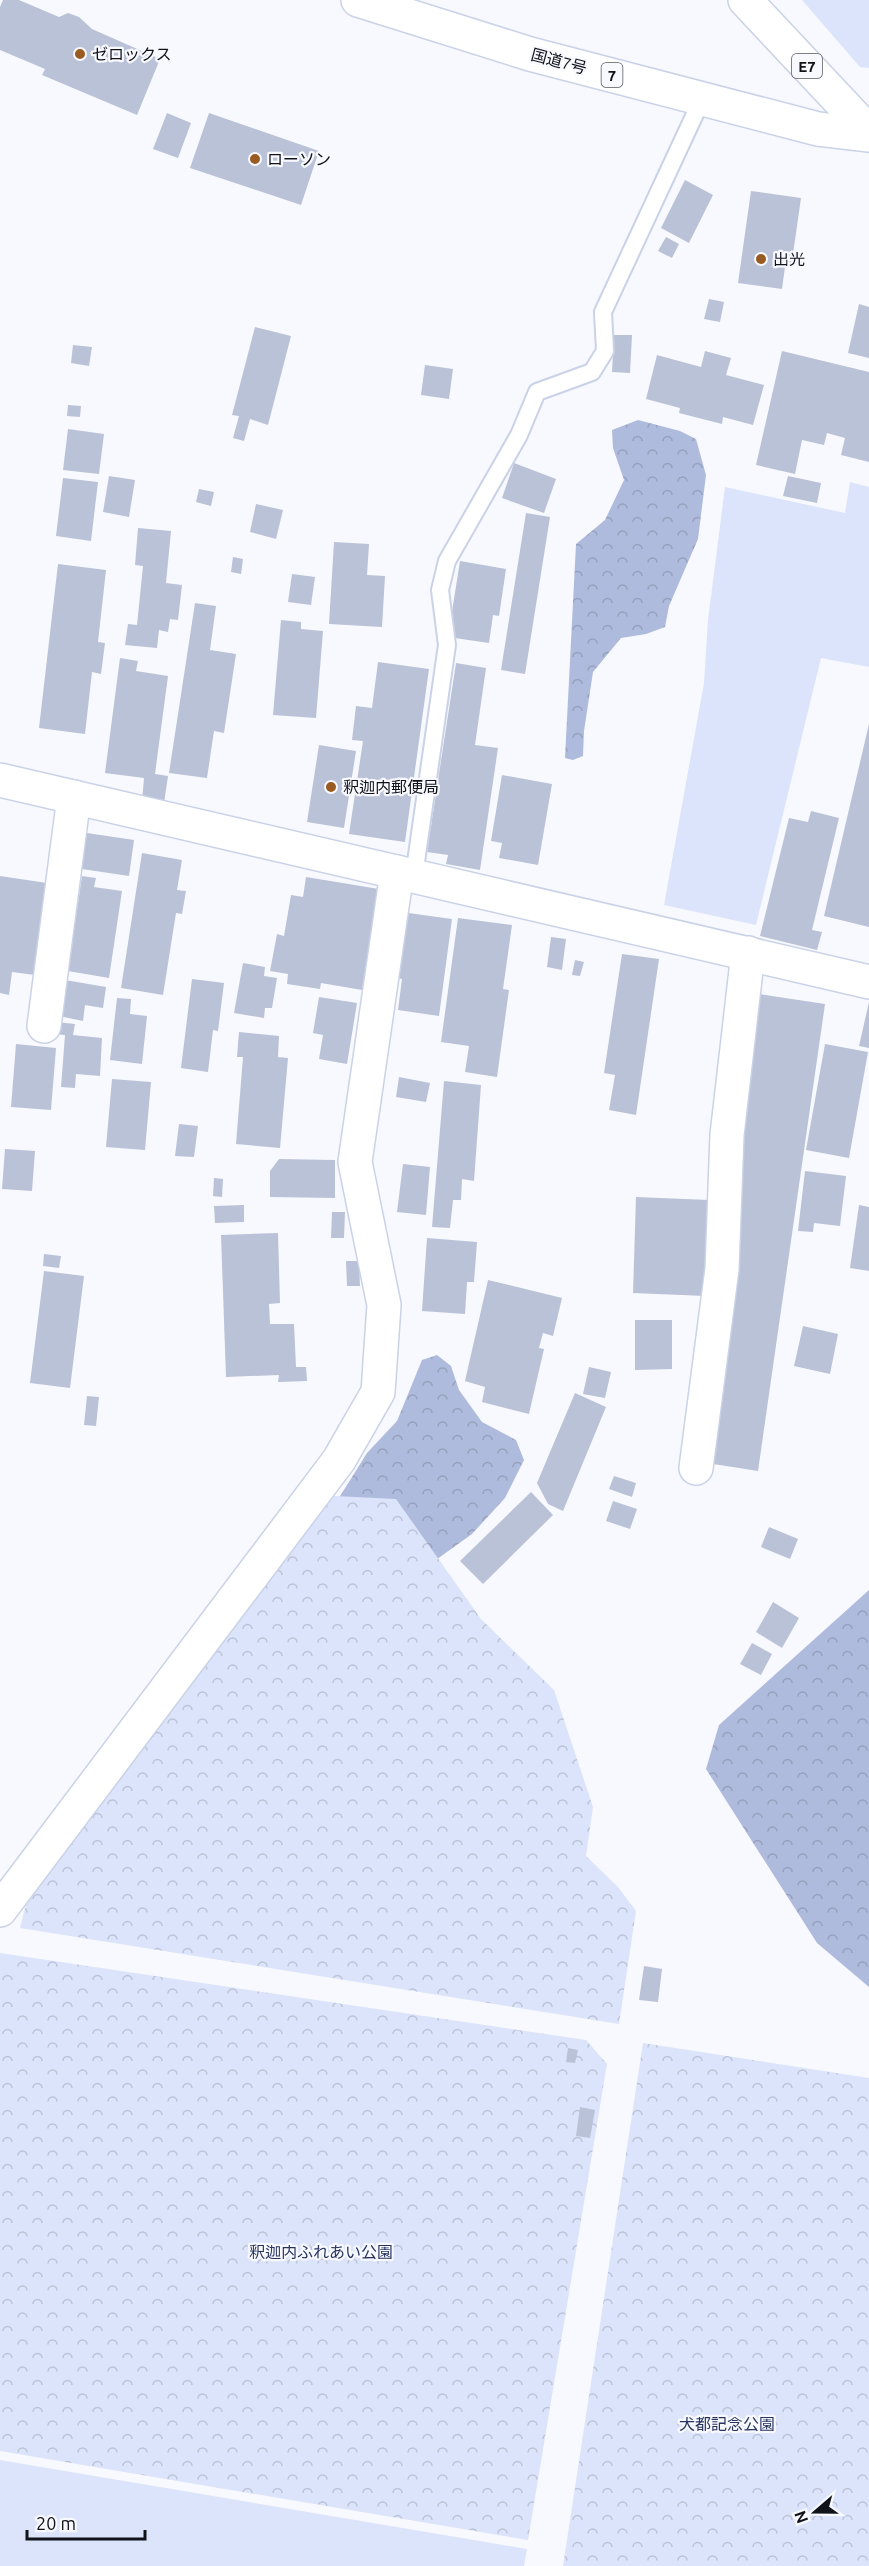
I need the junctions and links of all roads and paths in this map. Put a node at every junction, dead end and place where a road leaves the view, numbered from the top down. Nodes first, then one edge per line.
1 (358, 0) edge
2 (745, 0) edge
3 (702, 99) junction
4 (869, 133) edge
5 (0, 780) edge
6 (74, 797) junction
7 (406, 874) junction
8 (748, 953) junction
9 (869, 982) edge
10 (44, 1026) dead end
11 (696, 1468) dead end
12 (0, 1910) edge

1 - 3 main road, 国道7号 / 7
2 - 4 main road, E7
3 - 4 main road, 国道7号 / 7
3 - 7 lane
5 - 6 main road
6 - 7 main road
6 - 10 main road
7 - 8 main road
7 - 12 main road
8 - 9 main road
8 - 11 main road

